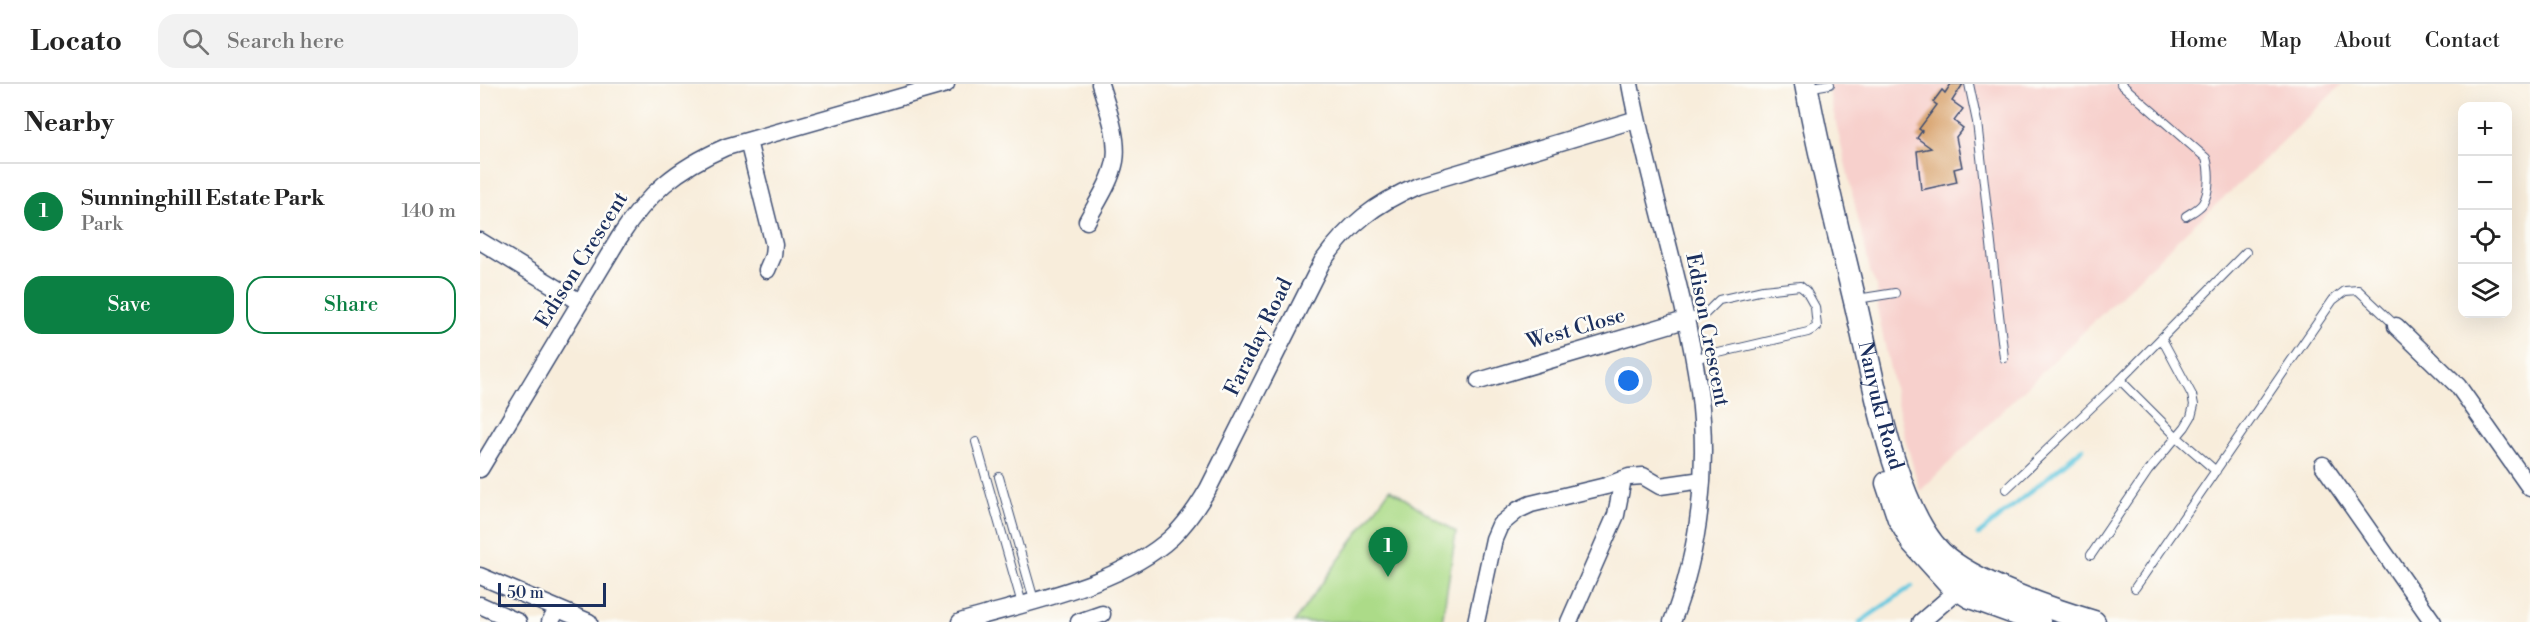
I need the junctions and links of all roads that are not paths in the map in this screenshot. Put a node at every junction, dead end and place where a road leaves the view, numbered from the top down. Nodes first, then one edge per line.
1 (946, 84) edge
2 (1100, 84) edge
3 (1630, 84) edge
4 (1830, 84) edge
5 (1969, 84) edge
6 (2121, 84) edge
7 (1801, 87) edge
8 (1637, 119) junction
9 (748, 141) junction
10 (2186, 216) dead end
11 (1087, 220) dead end
12 (480, 241) edge
13 (2246, 252) dead end
14 (767, 270) dead end
15 (1895, 293) dead end
16 (1850, 301) junction
17 (580, 302) junction
18 (1685, 320) junction
19 (2396, 326) joint
20 (2162, 339) junction
21 (2004, 358) dead end
22 (1693, 359) junction
23 (2121, 380) junction
24 (1479, 381) dead end
25 (2177, 437) junction
26 (976, 442) dead end
27 (2323, 465) dead end
28 (480, 469) edge
29 (2216, 471) junction
30 (999, 477) dead end
31 (1623, 479) junction
32 (1702, 480) junction
33 (2530, 488) edge
34 (2006, 489) dead end
35 (2091, 555) dead end
36 (1975, 575) junction
37 (480, 576) edge
38 (2135, 588) dead end
39 (1958, 590) junction
40 (1028, 602) junction
41 (480, 605) edge
42 (1102, 614) dead end
43 (554, 615) edge
44 (518, 622) edge
45 (589, 622) edge
46 (960, 622) edge
47 (1079, 622) edge
48 (1476, 622) edge
49 (1569, 622) edge
50 (1672, 622) edge
51 (1921, 622) edge
52 (2038, 622) edge
53 (2094, 622) edge
54 (2433, 622) edge

1 - 9 street, Edison Crescent
2 - 11 street
3 - 8 street, Edison Crescent
4 - 7 lane
5 - 21 lane
6 - 10 lane
7 - 16 main road, Nanyuki Road
8 - 18 street, Edison Crescent
8 - 40 street, Faraday Road
9 - 14 street
9 - 17 street, Edison Crescent
12 - 17 street
13 - 20 lane
15 - 16 lane
16 - 36 main road, Nanyuki Road
16 - 39 main road, Nanyuki Road
17 - 28 street, Edison Crescent
18 - 22 street, Edison Crescent
18 - 22 lane
18 - 24 street, West Close
19 - 29 lane
19 - 33 street
20 - 23 lane
20 - 25 lane
22 - 32 street, Edison Crescent
23 - 25 lane
23 - 34 lane
25 - 29 lane
25 - 35 lane
26 - 40 lane
27 - 54 street
29 - 38 lane
30 - 40 lane
31 - 32 street
31 - 48 street
31 - 49 street
32 - 50 street, Edison Crescent
36 - 39 street
36 - 53 main road, Nanyuki Road
37 - 43 street
39 - 51 street
39 - 52 main road, Nanyuki Road
40 - 46 street, Faraday Road
41 - 44 street
42 - 47 street
43 - 45 street

